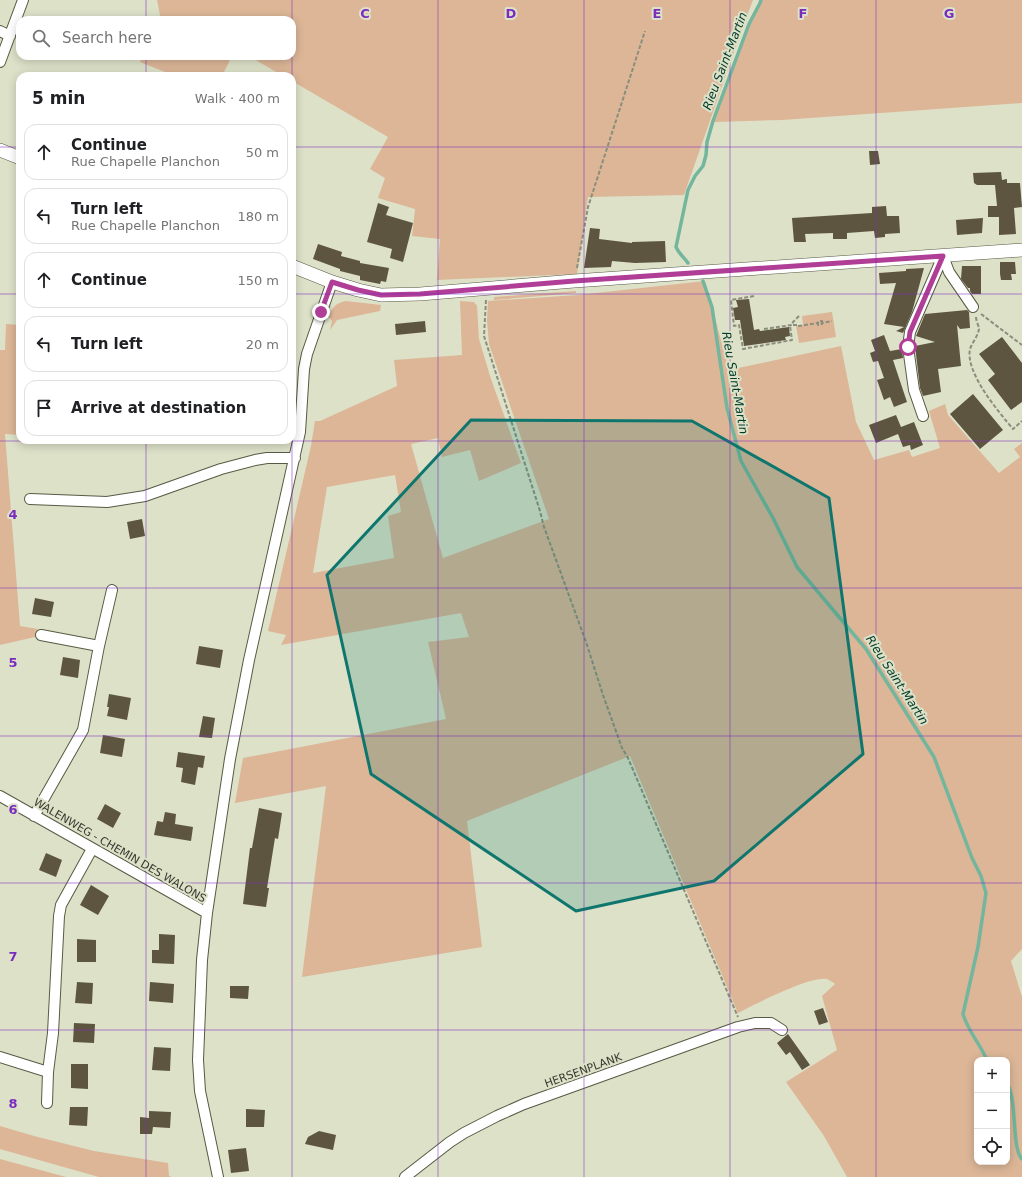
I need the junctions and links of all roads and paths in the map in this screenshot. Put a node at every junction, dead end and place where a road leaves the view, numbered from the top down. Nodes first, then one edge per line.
1 (23, 0) edge
2 (17, 16) edge
3 (16, 19) edge
4 (0, 31) edge
5 (645, 31) dead end
6 (10, 36) junction
7 (0, 62) edge
8 (0, 150) edge
9 (16, 156) edge
10 (1022, 250) edge
11 (943, 256) junction
12 (296, 268) edge
13 (574, 281) junction
14 (332, 282) junction
15 (487, 289) junction
16 (754, 296) dead end
17 (973, 306) junction
18 (799, 316) dead end
19 (832, 321) dead end
20 (791, 325) junction
21 (764, 329) dead end
22 (1022, 345) edge
23 (923, 416) dead end
24 (1022, 421) edge
25 (295, 458) junction
26 (30, 499) dead end
27 (112, 590) dead end
28 (41, 635) dead end
29 (99, 646) junction
30 (0, 796) edge
31 (34, 816) junction
32 (92, 849) junction
33 (207, 913) junction
34 (738, 1027) junction
35 (782, 1030) dead end
36 (0, 1056) edge
37 (48, 1072) junction
38 (47, 1104) dead end
39 (218, 1177) edge
40 (405, 1177) edge

1 - 2 street
3 - 6 street
4 - 6 street
5 - 13 path
6 - 7 street
8 - 9 street
10 - 11 street
11 - 13 street
11 - 17 street
11 - 23 street
12 - 14 street
13 - 15 street
14 - 15 street
14 - 25 street
15 - 34 path
16 - 20 path
17 - 22 path
17 - 24 path
18 - 20 path
19 - 20 path
20 - 21 path
25 - 26 street
25 - 33 street
27 - 29 street
28 - 29 street
29 - 31 street
30 - 31 street, WALENWEG - CHEMIN DES WALONS
31 - 32 street, WALENWEG - CHEMIN DES WALONS
32 - 33 street, WALENWEG - CHEMIN DES WALONS
32 - 37 street
33 - 39 street
34 - 35 street, HERSENPLANK
34 - 40 street, HERSENPLANK
36 - 37 street
37 - 38 street

